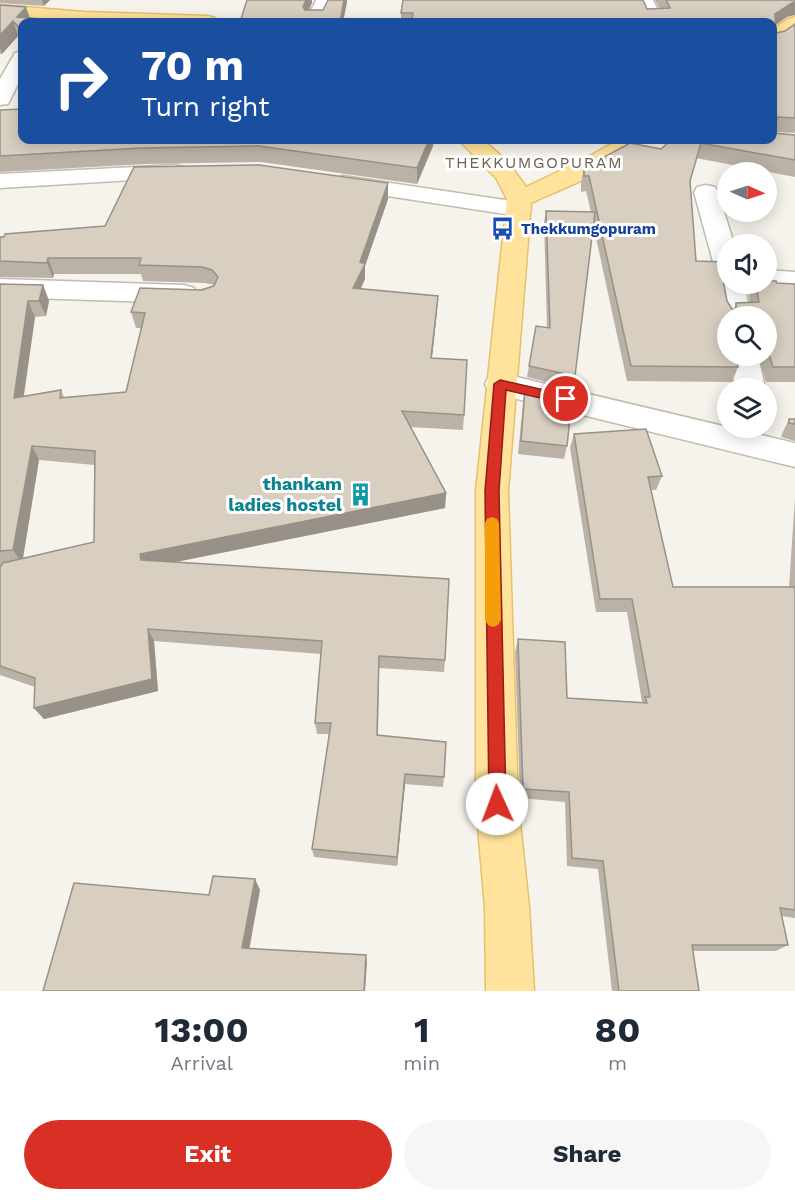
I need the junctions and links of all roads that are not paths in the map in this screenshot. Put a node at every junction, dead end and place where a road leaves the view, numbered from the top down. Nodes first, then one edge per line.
1 (325, 0) edge
2 (644, 0) edge
3 (0, 11) edge
4 (38, 18) edge
5 (317, 18) edge
6 (653, 18) edge
7 (795, 23) edge
8 (777, 36) edge
9 (18, 65) edge
10 (0, 99) edge
11 (475, 144) edge
12 (626, 144) edge
13 (202, 172) edge
14 (321, 180) edge
15 (0, 181) edge
16 (706, 192) dead end
17 (519, 204) junction
18 (718, 234) edge
19 (777, 279) edge
20 (795, 280) edge
21 (0, 288) edge
22 (205, 294) edge
23 (500, 384) junction
24 (717, 428) edge
25 (763, 438) edge
26 (795, 455) edge
27 (510, 991) edge

1 - 5 street
2 - 6 street
3 - 4 main road
7 - 8 main road
9 - 10 street
11 - 17 main road
12 - 17 main road
13 - 15 street
14 - 17 street
16 - 18 street
17 - 23 main road
19 - 20 street
21 - 22 street
23 - 24 street
23 - 27 main road
25 - 26 street

